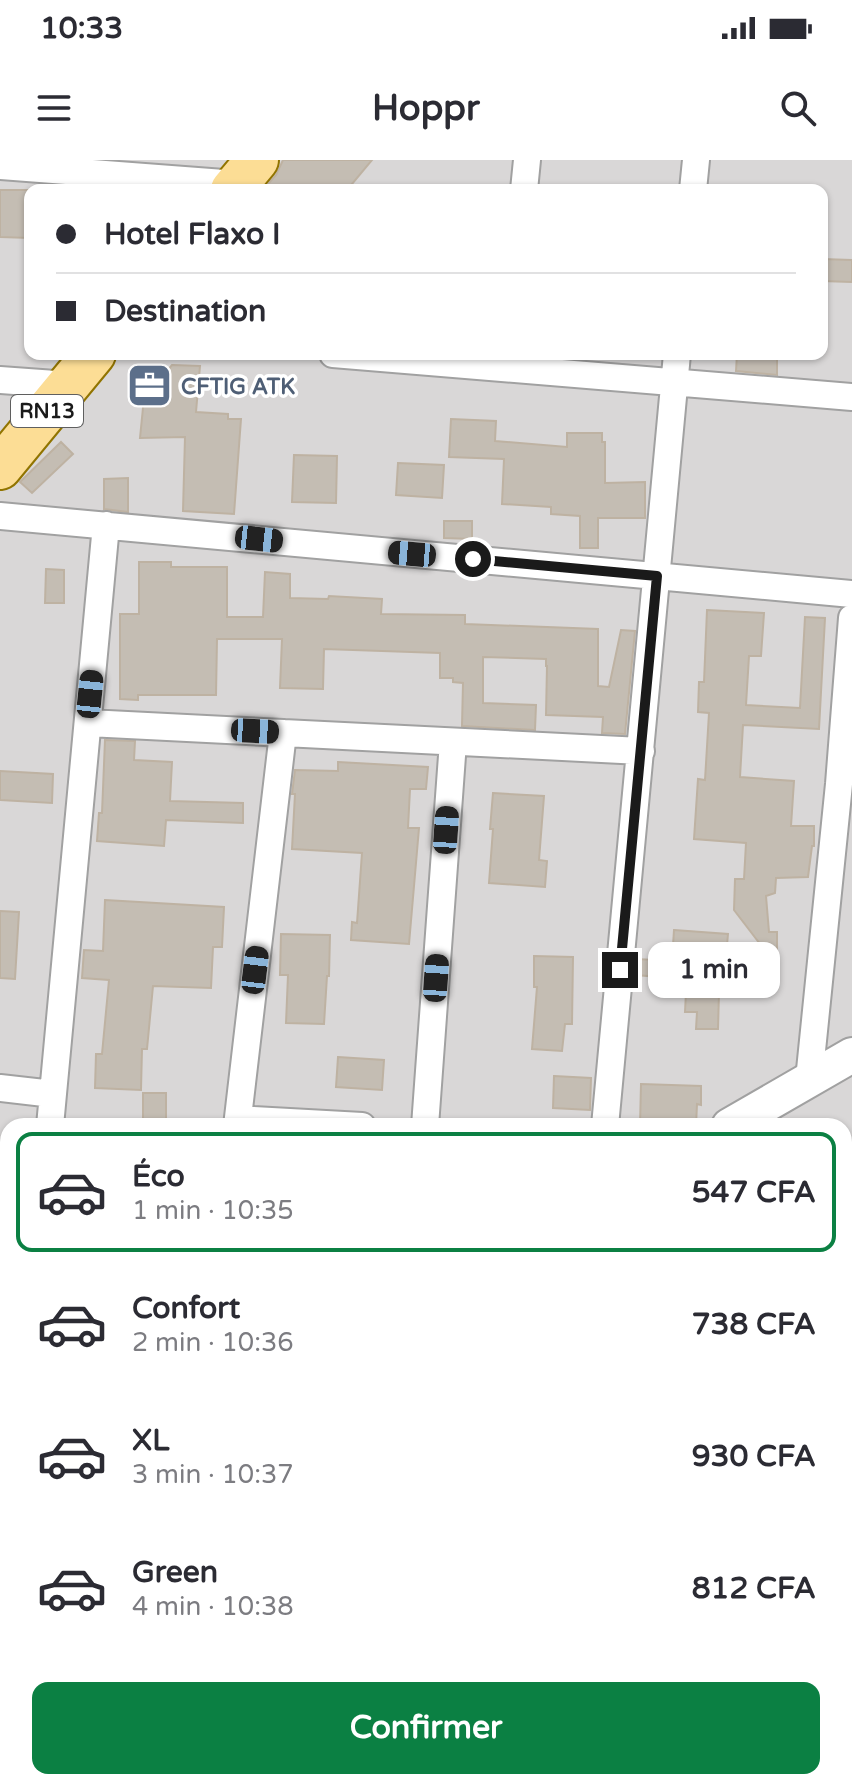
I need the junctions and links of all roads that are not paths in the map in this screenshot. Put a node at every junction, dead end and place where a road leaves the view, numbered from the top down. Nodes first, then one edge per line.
1 (527, 160) edge
2 (696, 160) edge
3 (0, 166) edge
4 (242, 178) edge
5 (525, 184) edge
6 (694, 184) edge
7 (482, 360) edge
8 (677, 360) edge
9 (507, 361) edge
10 (82, 369) edge
11 (0, 380) edge
12 (675, 382) junction
13 (852, 397) edge
14 (0, 468) edge
15 (0, 516) edge
16 (106, 525) junction
17 (657, 576) junction
18 (852, 594) edge
19 (852, 618) edge
20 (88, 723) junction
21 (283, 733) junction
22 (453, 742) junction
23 (641, 751) junction
24 (845, 785) edge
25 (852, 1055) edge
26 (809, 1080) junction
27 (0, 1088) edge
28 (53, 1094) junction
29 (51, 1118) edge
30 (237, 1118) edge
31 (426, 1118) edge
32 (606, 1118) edge
33 (743, 1118) edge

1 - 5 street
2 - 6 street
3 - 4 street
7 - 9 street
8 - 12 street
9 - 12 street
10 - 11 street
10 - 14 main road, RN13
12 - 13 street
12 - 17 street
15 - 16 street
16 - 17 street
16 - 20 street
17 - 18 street
17 - 23 street
19 - 24 street
20 - 21 street
20 - 28 street
21 - 22 street
21 - 30 street
22 - 23 street
22 - 31 street
23 - 32 street
24 - 26 street
25 - 26 street
26 - 33 street
27 - 28 street
28 - 29 street

